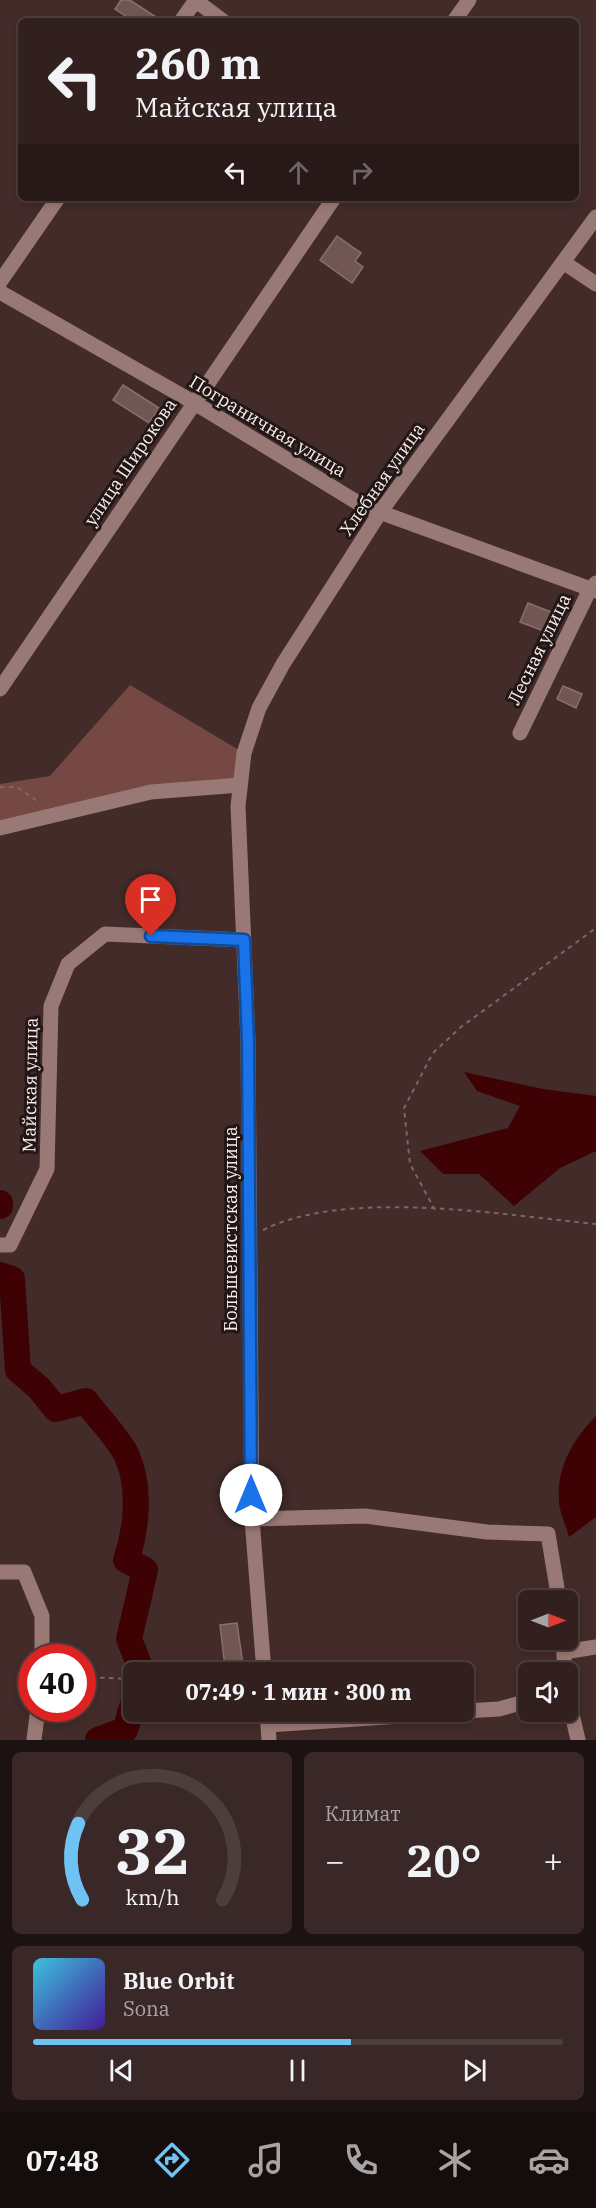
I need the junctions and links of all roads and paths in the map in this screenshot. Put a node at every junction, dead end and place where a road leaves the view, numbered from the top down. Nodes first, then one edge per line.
1 (195, 0) edge
2 (469, 0) edge
3 (183, 18) edge
4 (219, 18) edge
5 (456, 18) edge
6 (56, 201) edge
7 (332, 201) edge
8 (596, 217) edge
9 (563, 262) junction
10 (0, 282) edge
11 (596, 284) edge
12 (0, 292) edge
13 (194, 402) junction
14 (381, 511) junction
15 (594, 587) edge
16 (0, 689) edge
17 (520, 734) dead end
18 (240, 785) junction
19 (0, 787) edge
20 (56, 814) junction
21 (0, 828) edge
22 (596, 928) edge
23 (244, 940) junction
24 (435, 1210) junction
25 (596, 1224) edge
26 (250, 1236) junction
27 (5, 1245) edge
28 (252, 1519) junction
29 (0, 1572) edge
30 (557, 1590) edge
31 (42, 1644) edge
32 (578, 1646) edge
33 (596, 1647) edge
34 (263, 1662) edge
35 (96, 1677) edge
36 (123, 1678) edge
37 (518, 1704) edge
38 (474, 1710) edge
39 (36, 1722) edge
40 (320, 1722) edge
41 (574, 1722) edge
42 (268, 1726) edge
43 (34, 1740) edge
44 (578, 1740) edge

1 - 3 street
1 - 4 street
2 - 5 street
6 - 10 street
7 - 13 street, улица Широкова
8 - 9 street, Хлебная улица
9 - 11 street
9 - 14 street, Хлебная улица
12 - 13 street, Пограничная улица
13 - 14 street, Пограничная улица
13 - 16 street, улица Широкова
14 - 15 street, Пограничная улица
14 - 18 street, Хлебная улица
15 - 17 street, Лесная улица
18 - 20 street
18 - 23 street, Большевистская улица
19 - 20 path
20 - 21 street
22 - 24 path
23 - 26 street, Большевистская улица
23 - 27 street, Майская улица
24 - 25 path
24 - 26 path
26 - 28 street, Большевистская улица
28 - 30 street
28 - 34 street, Большевистская улица
29 - 31 street
32 - 33 street
35 - 36 path
37 - 38 street
39 - 43 street
40 - 42 street
41 - 44 street

